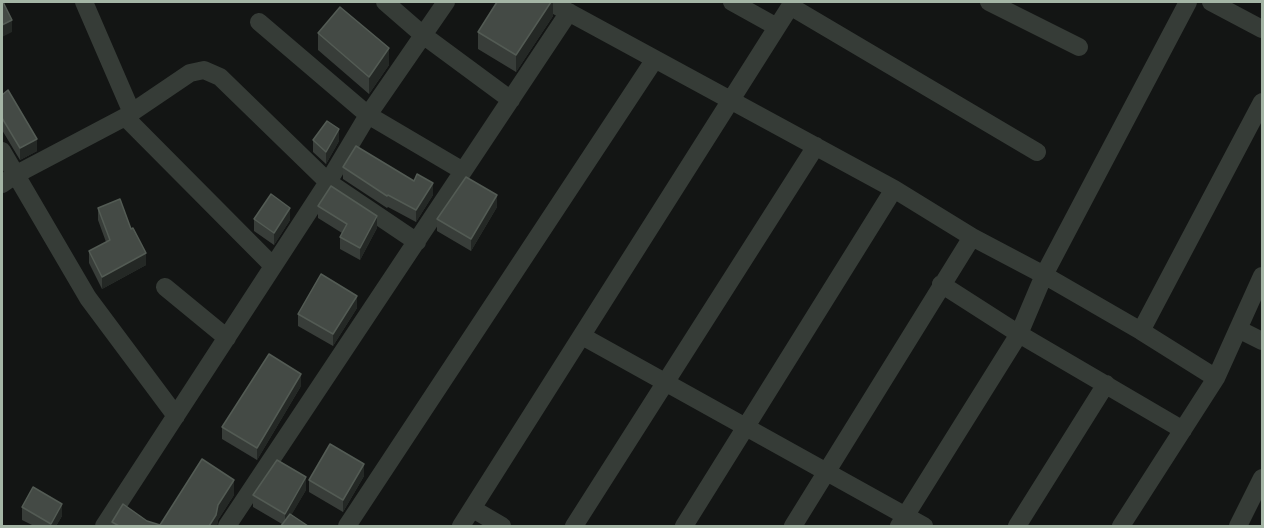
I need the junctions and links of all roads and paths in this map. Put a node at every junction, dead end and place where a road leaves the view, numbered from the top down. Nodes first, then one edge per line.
1 (84, 2) edge
2 (385, 2) edge
3 (446, 2) edge
4 (550, 2) edge
5 (732, 2) edge
6 (989, 2) edge
7 (1188, 2) edge
8 (1211, 2) edge
9 (791, 4) edge
10 (569, 12) junction
11 (259, 22) dead end
12 (777, 27) junction
13 (1263, 29) edge
14 (423, 35) junction
15 (1079, 47) dead end
16 (655, 59) junction
17 (511, 100) junction
18 (731, 100) junction
19 (1263, 102) edge
20 (128, 115) junction
21 (368, 115) junction
22 (816, 146) junction
23 (2, 151) edge
24 (1037, 152) dead end
25 (463, 171) junction
26 (8, 179) edge
27 (328, 182) junction
28 (894, 189) junction
29 (972, 237) junction
30 (417, 242) junction
31 (273, 266) junction
32 (1044, 275) junction
33 (1263, 276) edge
34 (941, 284) junction
35 (165, 287) dead end
36 (1238, 329) junction
37 (1141, 331) junction
38 (1019, 334) junction
39 (582, 336) junction
40 (227, 338) junction
41 (1263, 341) edge
42 (1216, 378) junction
43 (666, 382) junction
44 (1106, 384) junction
45 (176, 416) junction
46 (746, 427) junction
47 (1183, 430) junction
48 (826, 471) junction
49 (1263, 478) edge
50 (120, 503) junction
51 (473, 509) junction
52 (136, 515) edge
53 (903, 521) edge
54 (104, 526) edge
55 (227, 526) edge
56 (347, 526) edge
57 (462, 526) edge
58 (502, 526) edge
59 (574, 526) edge
60 (684, 526) edge
61 (793, 526) edge
62 (924, 526) edge
63 (1017, 526) edge
64 (1120, 526) edge
65 (1238, 526) edge

1 - 20 street
2 - 14 street
3 - 14 street
4 - 10 street
5 - 12 street
6 - 15 street
7 - 32 street
8 - 13 street
9 - 12 street
9 - 24 street
10 - 16 street
10 - 17 street
11 - 21 street
12 - 18 street
14 - 17 street
14 - 21 street
16 - 18 street
16 - 56 street
17 - 25 street
18 - 22 street
18 - 39 street
19 - 37 street
20 - 26 street
20 - 27 street
20 - 31 street
21 - 25 street
21 - 27 street
22 - 28 street
22 - 43 street
23 - 26 street
25 - 30 street
26 - 45 street
27 - 30 street
27 - 31 street
28 - 29 street
28 - 46 street
29 - 32 street
29 - 34 street
30 - 55 street
31 - 40 street
32 - 37 street
32 - 38 street
33 - 36 street
34 - 38 street
34 - 48 street
35 - 40 street
36 - 41 street
36 - 42 street
37 - 42 street
38 - 44 street
38 - 53 street
39 - 43 street
39 - 51 street
40 - 45 street
42 - 47 street
43 - 46 street
43 - 59 street
44 - 47 street
44 - 63 street
45 - 50 street
46 - 48 street
46 - 60 street
47 - 64 street
48 - 53 street
48 - 61 street
49 - 65 street
50 - 52 street
50 - 54 street
51 - 57 street
51 - 58 street
53 - 62 street

